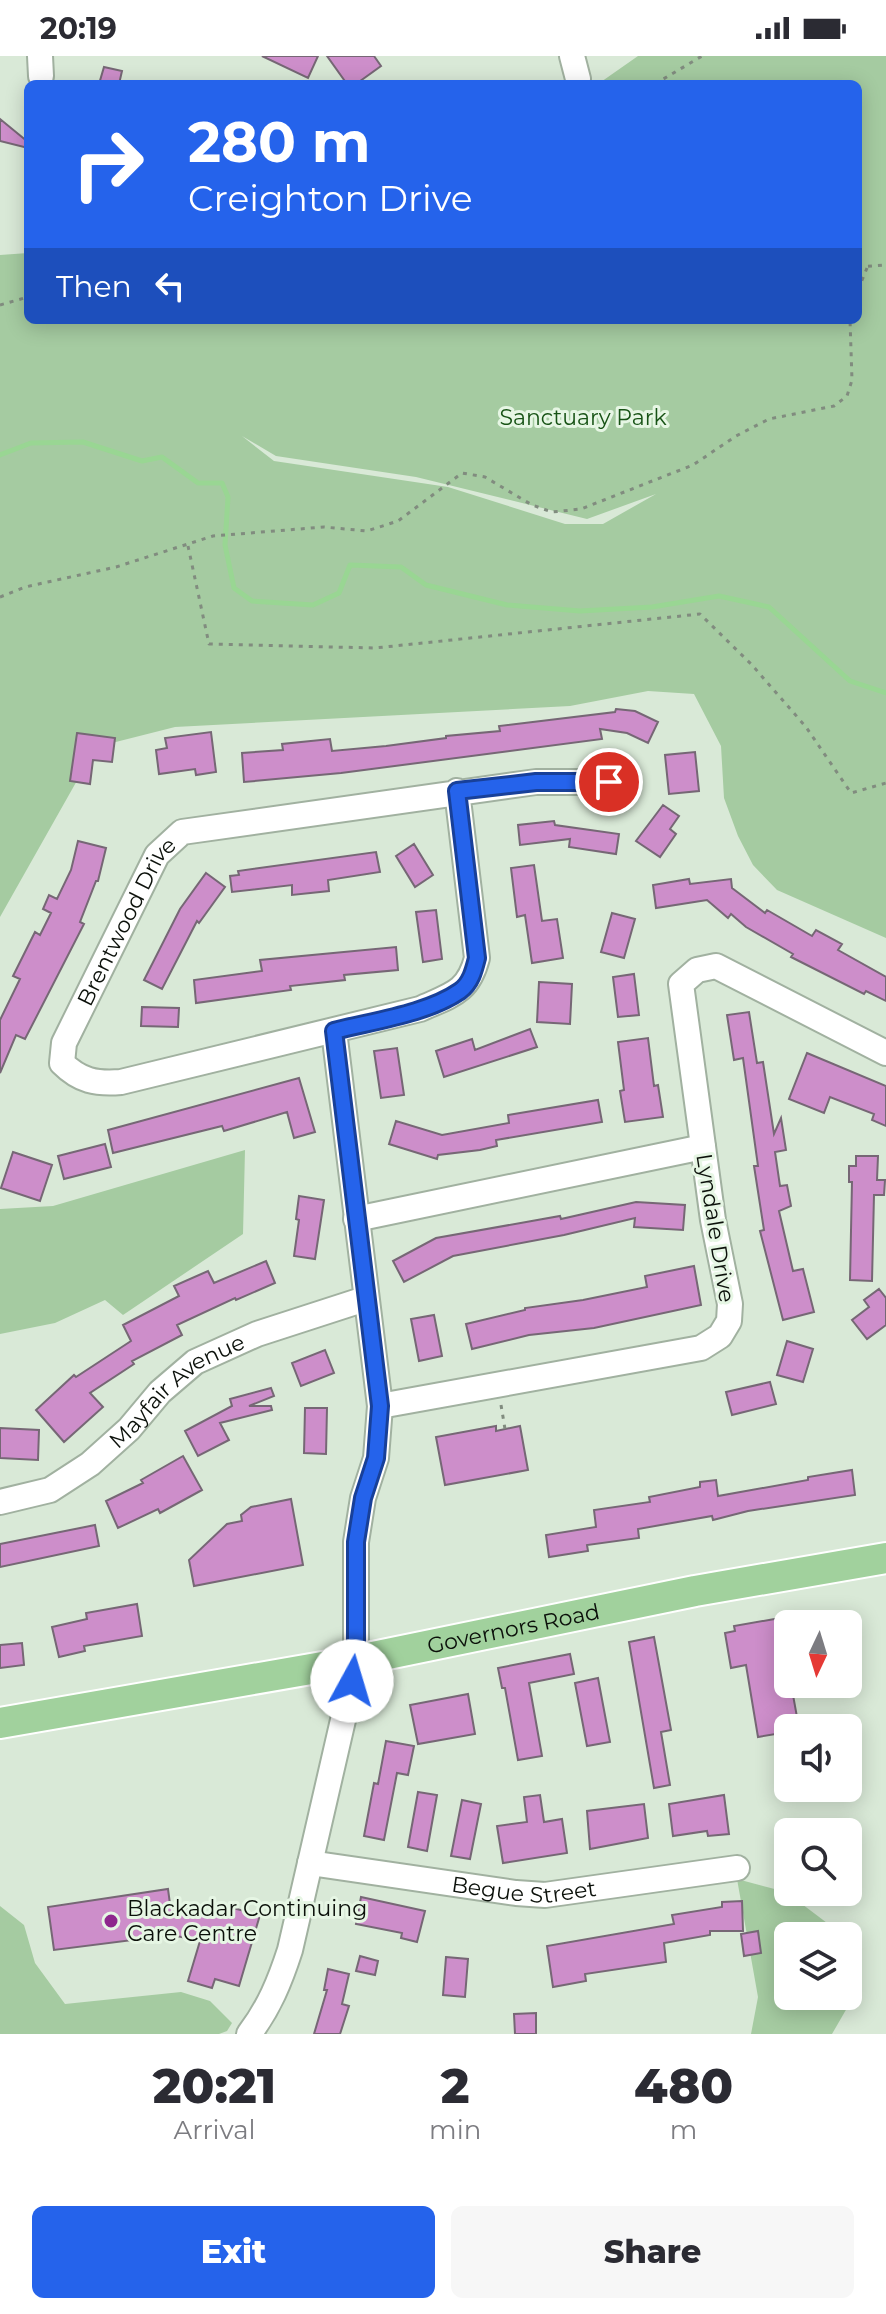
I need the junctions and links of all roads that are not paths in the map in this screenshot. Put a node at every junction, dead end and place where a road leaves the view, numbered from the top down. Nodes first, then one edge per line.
1 (609, 782) dead end
2 (457, 791) junction
3 (334, 1031) junction
4 (886, 1053) edge
5 (703, 1147) junction
6 (356, 1219) junction
7 (365, 1299) junction
8 (380, 1406) junction
9 (0, 1502) edge
10 (886, 1558) edge
11 (356, 1661) junction
12 (0, 1723) edge
13 (310, 1863) junction
14 (737, 1868) dead end
15 (249, 2034) edge

1 - 2 street, Brentwood Drive
2 - 3 street
2 - 3 street, Brentwood Drive
3 - 6 street
4 - 5 street, Lyndale Drive
5 - 6 street
5 - 8 street, Lyndale Drive
6 - 7 street
7 - 8 street
7 - 9 street, Mayfair Avenue
8 - 11 street
10 - 11 main road, Governors Road
11 - 12 main road, Governors Road
11 - 13 street
13 - 14 street, Begue Street
13 - 15 street

